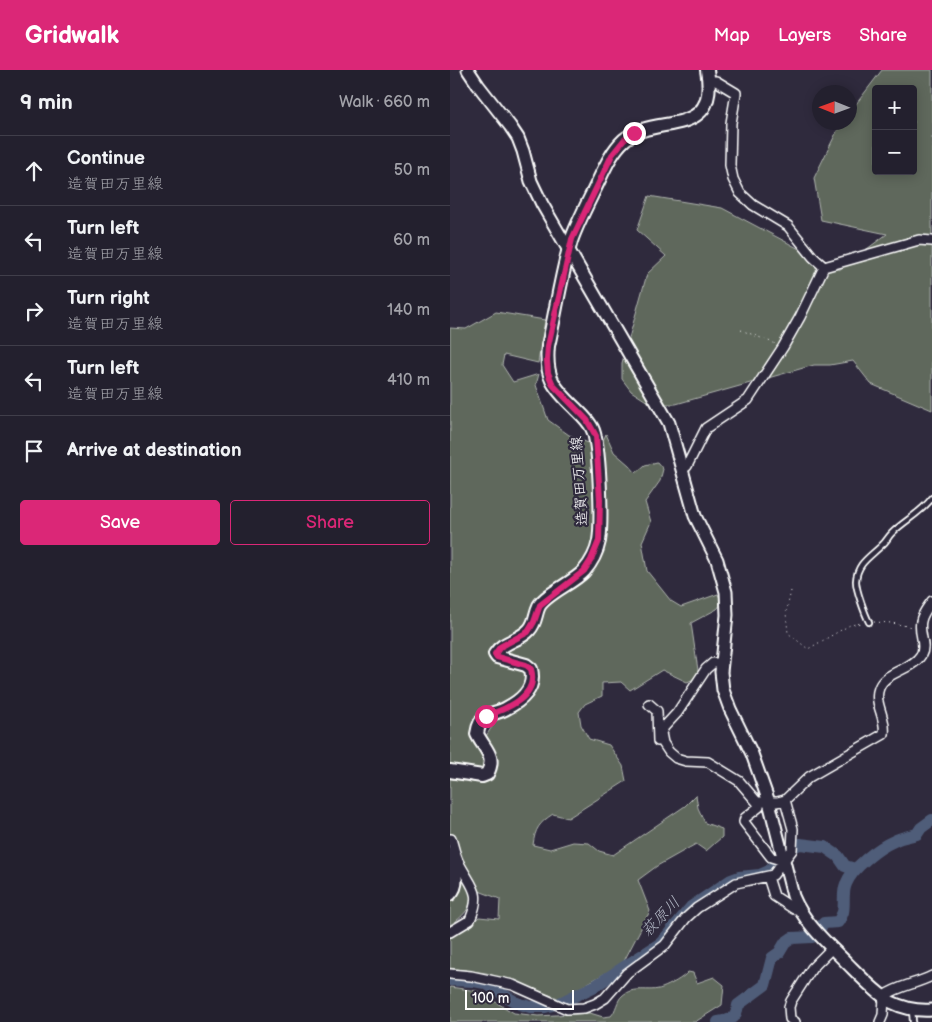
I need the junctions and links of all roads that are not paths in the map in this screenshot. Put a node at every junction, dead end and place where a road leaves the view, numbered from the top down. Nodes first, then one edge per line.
1 (468, 70) edge
2 (708, 76) edge
3 (932, 240) edge
4 (568, 252) junction
5 (824, 267) junction
6 (682, 470) junction
7 (932, 498) edge
8 (932, 601) edge
9 (869, 622) road end
10 (722, 663) junction
11 (649, 704) dead end
12 (669, 752) junction
13 (450, 771) edge
14 (785, 800) junction
15 (764, 802) junction
16 (450, 839) edge
17 (450, 852) edge
18 (779, 859) junction
19 (768, 877) junction
20 (450, 894) edge
21 (798, 909) junction
22 (450, 932) edge
23 (832, 948) junction
24 (450, 974) edge
25 (932, 976) edge
26 (884, 996) junction
27 (912, 1009) junction
28 (932, 1010) edge
29 (795, 1022) edge
30 (880, 1022) edge
31 (913, 1022) edge

1 - 4 street
2 - 4 main road, 造賀田万里線
2 - 5 street
3 - 5 street
4 - 6 street
4 - 13 main road, 造賀田万里線
5 - 6 street
6 - 10 street
7 - 9 lane
8 - 14 street
10 - 12 street
10 - 15 street
11 - 12 street
12 - 15 street
14 - 15 street
14 - 18 street
15 - 18 street
15 - 18 street
16 - 22 street
17 - 20 main road
18 - 19 street
18 - 21 street
19 - 21 street
19 - 24 street
21 - 23 street
23 - 26 street
23 - 29 street
25 - 26 street
26 - 27 street
26 - 30 street
27 - 28 street
27 - 31 lane

